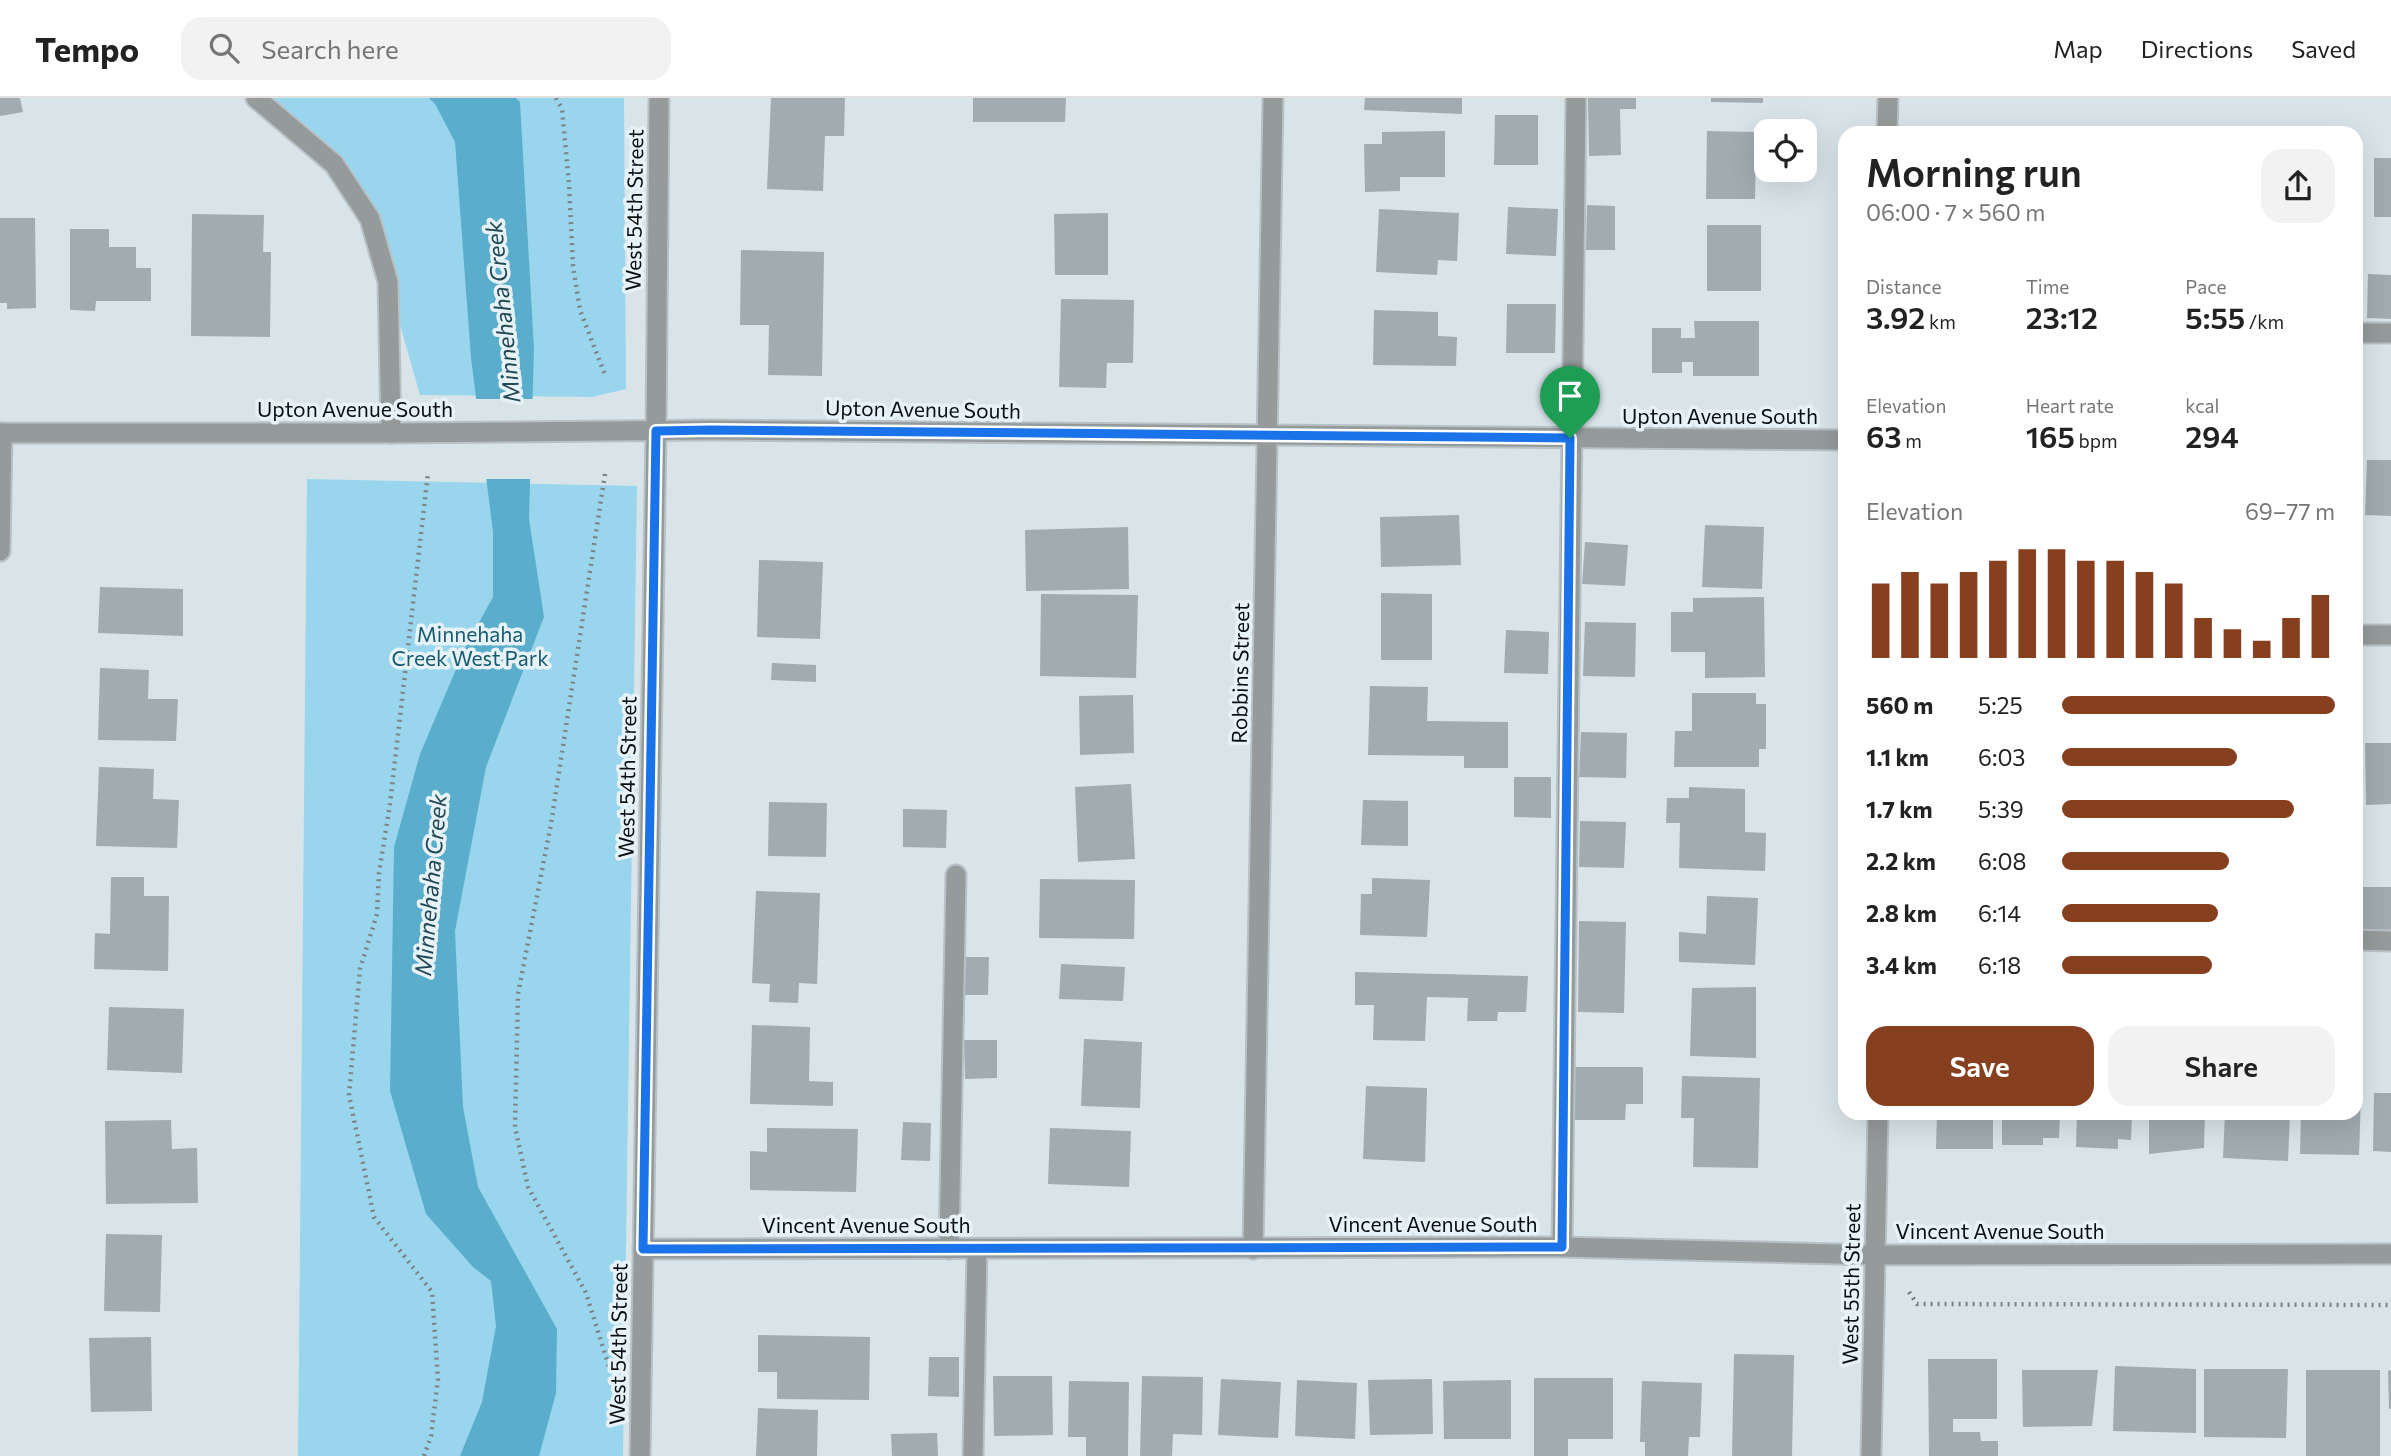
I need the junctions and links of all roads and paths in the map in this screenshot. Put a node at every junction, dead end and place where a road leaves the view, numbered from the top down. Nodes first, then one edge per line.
1 (256, 98) edge
2 (556, 98) edge
3 (659, 98) edge
4 (1273, 98) edge
5 (1576, 98) edge
6 (1888, 98) edge
7 (1887, 126) edge
8 (2363, 333) edge
9 (2391, 333) edge
10 (605, 375) dead end
11 (656, 431) junction
12 (1, 433) edge
13 (391, 433) junction
14 (1268, 436) junction
15 (1570, 438) junction
16 (1838, 440) edge
17 (428, 473) dead end
18 (605, 474) dead end
19 (0, 551) edge
20 (2363, 635) edge
21 (2391, 635) edge
22 (956, 875) dead end
23 (2363, 940) edge
24 (2391, 940) edge
25 (1878, 1120) edge
26 (1562, 1247) junction
27 (643, 1249) junction
28 (949, 1249) junction
29 (977, 1249) junction
30 (1253, 1249) junction
31 (2391, 1254) edge
32 (1875, 1255) junction
33 (1909, 1292) dead end
34 (2391, 1305) edge
35 (610, 1369) dead end
36 (424, 1456) edge
37 (640, 1456) edge
38 (974, 1456) edge
39 (1871, 1456) edge

1 - 13 street
2 - 10 path
3 - 11 street, West 54th Street
4 - 14 street, Robbins Street
5 - 15 street
6 - 7 street
8 - 9 street
11 - 13 street, Upton Avenue South
11 - 14 street, Upton Avenue South
11 - 27 street, West 54th Street
12 - 13 street, Upton Avenue South
12 - 19 street
14 - 15 street, Upton Avenue South
14 - 30 street, Robbins Street
15 - 16 street, Upton Avenue South
15 - 26 street
17 - 36 path
18 - 35 path
20 - 21 street
22 - 28 street
23 - 24 street
25 - 32 street, West 55th Street
26 - 30 street, Vincent Avenue South
26 - 32 street, Vincent Avenue South
27 - 28 street, Vincent Avenue South
27 - 37 street, West 54th Street
28 - 29 street, Vincent Avenue South
29 - 30 street, Vincent Avenue South
29 - 38 street
31 - 32 street, Vincent Avenue South
32 - 39 street, West 55th Street
33 - 34 path

